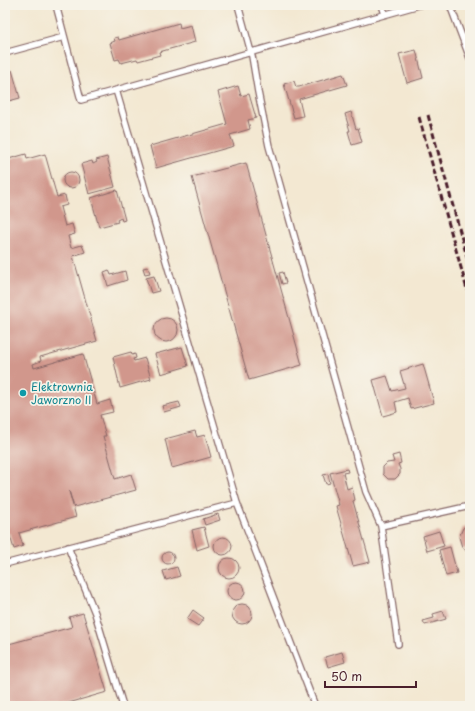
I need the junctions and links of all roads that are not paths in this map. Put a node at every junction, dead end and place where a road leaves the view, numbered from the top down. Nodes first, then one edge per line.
1 (56, 5) edge
2 (238, 5) edge
3 (382, 5) edge
4 (419, 5) edge
5 (450, 5) edge
6 (385, 14) junction
7 (64, 37) junction
8 (250, 51) junction
9 (5, 53) edge
10 (470, 58) edge
11 (116, 90) junction
12 (237, 503) junction
13 (470, 506) edge
14 (381, 526) junction
15 (68, 547) junction
16 (5, 564) edge
17 (398, 644) dead end
18 (124, 706) edge
19 (316, 706) edge

1 - 7 lane
2 - 8 lane
3 - 6 lane
4 - 6 lane
5 - 10 lane
6 - 8 lane
7 - 9 lane
7 - 11 lane
8 - 11 lane
8 - 14 lane
11 - 12 lane
12 - 15 lane
12 - 19 lane
13 - 14 lane
14 - 17 lane
15 - 16 lane
15 - 18 lane

